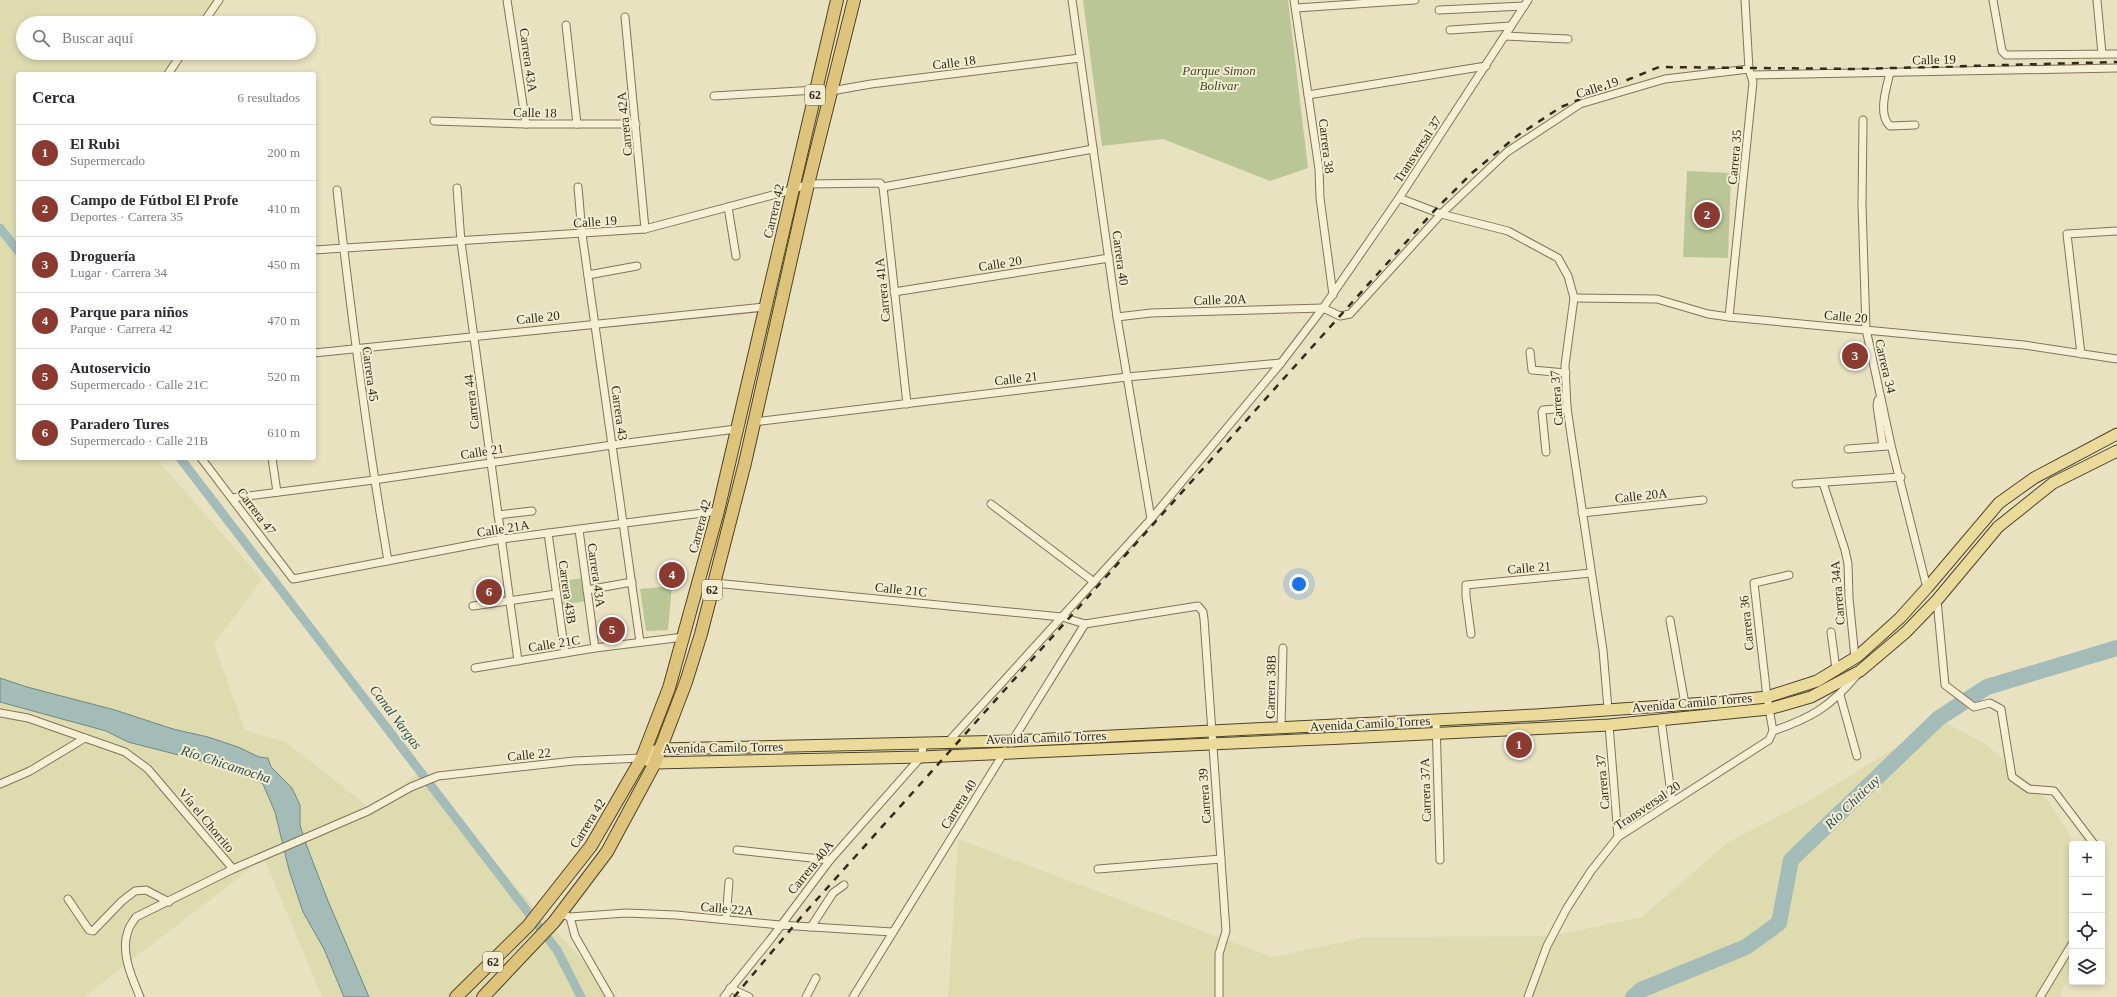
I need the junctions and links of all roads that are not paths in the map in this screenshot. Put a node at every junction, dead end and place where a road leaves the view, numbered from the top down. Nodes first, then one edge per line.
1 (219, 0) edge
2 (508, 0) edge
3 (837, 0) edge
4 (854, 0) edge
5 (1072, 0) edge
6 (1414, 0) edge
7 (1745, 0) edge
8 (1993, 0) edge
9 (2097, 0) edge
10 (1526, 3) edge
11 (1295, 4) edge
12 (1439, 10) dead end
13 (208, 16) edge
14 (625, 17) dead end
15 (566, 25) dead end
16 (1511, 26) junction
17 (1450, 30) dead end
18 (1505, 36) junction
19 (1568, 39) dead end
20 (2102, 54) junction
21 (2117, 54) edge
22 (1080, 58) junction
23 (177, 60) edge
24 (1486, 66) junction
25 (2117, 68) edge
26 (169, 72) edge
27 (1750, 72) junction
28 (1890, 72) junction
29 (816, 90) junction
30 (831, 91) junction
31 (1308, 95) junction
32 (714, 96) dead end
33 (1863, 120) dead end
34 (434, 121) dead end
35 (526, 124) junction
36 (577, 124) junction
37 (636, 124) junction
38 (1915, 125) dead end
39 (1093, 149) junction
40 (808, 184) junction
41 (883, 186) junction
42 (578, 187) dead end
43 (457, 188) dead end
44 (337, 190) dead end
45 (792, 190) junction
46 (1399, 198) junction
47 (728, 207) junction
48 (1441, 214) junction
49 (645, 229) junction
50 (2117, 231) edge
51 (582, 234) junction
52 (461, 242) junction
53 (343, 248) junction
54 (316, 250) edge
55 (736, 256) dead end
56 (1109, 258) junction
57 (636, 266) dead end
58 (588, 275) junction
59 (894, 292) junction
60 (1333, 295) junction
61 (1574, 298) junction
62 (765, 307) junction
63 (1323, 308) junction
64 (1117, 317) junction
65 (1729, 317) junction
66 (595, 323) junction
67 (1866, 329) junction
68 (475, 336) junction
69 (356, 349) junction
70 (1530, 352) dead end
71 (316, 353) edge
72 (2081, 354) junction
73 (2117, 359) edge
74 (1281, 363) junction
75 (1566, 373) junction
76 (1127, 377) junction
77 (1881, 400) junction
78 (907, 404) junction
79 (1567, 408) junction
80 (754, 422) junction
81 (736, 429) junction
82 (2117, 434) edge
83 (612, 445) junction
84 (1883, 446) junction
85 (1891, 446) junction
86 (1848, 449) dead end
87 (2117, 451) edge
88 (1546, 452) dead end
89 (203, 460) edge
90 (272, 460) edge
91 (491, 462) junction
92 (1901, 478) junction
93 (374, 480) junction
94 (1823, 483) junction
95 (1796, 484) dead end
96 (277, 492) junction
97 (232, 498) junction
98 (1703, 500) dead end
99 (991, 504) dead end
100 (532, 511) dead end
101 (718, 511) junction
102 (1582, 513) junction
103 (498, 515) junction
104 (1151, 519) junction
105 (623, 524) junction
106 (579, 530) junction
107 (548, 533) junction
108 (502, 539) junction
109 (388, 561) junction
110 (1591, 573) junction
111 (1789, 575) dead end
112 (293, 579) joint
113 (632, 582) junction
114 (1094, 582) junction
115 (714, 583) junction
116 (1927, 588) junction
117 (587, 590) junction
118 (556, 594) junction
119 (1937, 600) junction
120 (509, 601) junction
121 (473, 606) dead end
122 (1062, 617) junction
123 (1670, 620) dead end
124 (1085, 624) junction
125 (1831, 632) dead end
126 (1471, 634) dead end
127 (684, 637) junction
128 (640, 642) junction
129 (595, 648) junction
130 (1283, 648) dead end
131 (565, 653) junction
132 (1855, 658) junction
133 (518, 661) junction
134 (475, 668) dead end
135 (1836, 669) junction
136 (1860, 671) junction
137 (1840, 695) junction
138 (1767, 697) junction
139 (1686, 704) junction
140 (1608, 709) junction
141 (1769, 709) junction
142 (0, 713) edge
143 (1661, 719) junction
144 (1436, 720) junction
145 (1609, 724) junction
146 (1281, 727) junction
147 (1210, 730) junction
148 (1774, 731) junction
149 (1436, 734) junction
150 (85, 738) junction
151 (1012, 741) junction
152 (924, 742) junction
153 (948, 742) junction
154 (1212, 745) junction
155 (660, 749) junction
156 (1004, 753) junction
157 (1857, 756) dead end
158 (921, 757) junction
159 (642, 758) junction
160 (655, 763) junction
161 (420, 783) joint
162 (0, 784) edge
163 (1672, 801) junction
164 (1618, 837) junction
165 (2092, 841) edge
166 (737, 850) dead end
167 (830, 860) junction
168 (1220, 860) junction
169 (1440, 860) dead end
170 (233, 869) junction
171 (1098, 869) dead end
172 (729, 882) dead end
173 (844, 884) dead end
174 (68, 899) dead end
175 (169, 902) junction
176 (562, 918) junction
177 (726, 919) junction
178 (780, 925) junction
179 (811, 927) junction
180 (892, 932) junction
181 (2069, 949) edge
182 (816, 978) dead end
183 (730, 988) junction
184 (140, 997) edge
185 (456, 997) edge
186 (483, 997) edge
187 (610, 997) edge
188 (724, 997) edge
189 (749, 997) edge
190 (806, 997) edge
191 (853, 997) edge
192 (1219, 997) edge
193 (1528, 997) edge
194 (2040, 997) edge

1 - 13 street
2 - 35 street, Carrera 43A
3 - 29 highway, Carrera 42 / 62
4 - 30 highway, 62
5 - 22 street, Carrera 40
6 - 11 street
7 - 27 street, Carrera 35
8 - 20 street
9 - 20 street
10 - 12 street
10 - 16 street, Transversal 37
11 - 31 street, Carrera 38
14 - 37 street, Carrera 42A
15 - 36 street
16 - 17 street
16 - 18 street, Transversal 37
18 - 19 street
18 - 24 street, Transversal 37
20 - 21 street
22 - 30 street, Calle 18
22 - 39 street, Carrera 40
23 - 26 street
24 - 31 street
24 - 46 street, Transversal 37
25 - 28 street, Calle 19
27 - 28 street, Calle 19
27 - 48 street, Calle 19
27 - 65 street, Carrera 35
28 - 38 street
29 - 32 street
29 - 45 highway, Carrera 42 / 62
30 - 40 highway, 62
31 - 60 street, Carrera 38
33 - 67 street, Carrera 34
34 - 35 street, Calle 18
35 - 36 street, Calle 18
36 - 37 street, Calle 18
37 - 49 street, Carrera 42A
39 - 41 street
39 - 56 street, Carrera 40
40 - 41 street, Calle 19
40 - 45 street, Calle 19
40 - 80 highway, 62
41 - 59 street, Carrera 41A
42 - 51 street, Carrera 43
43 - 52 street, Carrera 44
44 - 53 street, Carrera 45
45 - 47 street, Calle 19
45 - 62 highway, Carrera 42 / 62
46 - 48 street, Carrera 37
46 - 60 street, Transversal 37
47 - 49 street, Calle 19
47 - 55 street
48 - 61 street, Carrera 37
48 - 63 street
49 - 51 street, Calle 19
50 - 72 street
51 - 52 street, Calle 19
51 - 58 street, Carrera 43
52 - 53 street, Calle 19
52 - 68 street, Carrera 44
53 - 54 street, Calle 19
53 - 69 street, Carrera 45
56 - 59 street, Calle 20
56 - 64 street, Carrera 40
57 - 58 street
58 - 66 street, Carrera 43
59 - 78 street, Carrera 41A
60 - 63 street, Transversal 37
61 - 65 street, Calle 20
61 - 75 street, Carrera 37
62 - 66 street, Calle 20
62 - 81 highway, Carrera 42 / 62
63 - 64 street, Calle 20A
63 - 74 street
64 - 76 street, Carrera 40
65 - 67 street, Calle 20
66 - 68 street, Calle 20
66 - 83 street, Carrera 43
67 - 72 street, Calle 20
67 - 77 street, Carrera 34
68 - 69 street, Calle 20
68 - 91 street, Carrera 44
69 - 71 street, Calle 20
69 - 93 street, Carrera 45
70 - 75 street
72 - 73 street, Calle 20
74 - 76 street, Calle 21
74 - 104 street
75 - 79 street, Carrera 37
76 - 78 street, Calle 21
76 - 104 street, Carrera 40
77 - 84 street
77 - 85 street, Carrera 34
78 - 80 street, Calle 21
79 - 88 street
79 - 102 street, Carrera 37
80 - 115 highway, 62
81 - 83 street, Calle 21
81 - 101 highway, Carrera 42 / 62
82 - 116 main road, Avenida Camilo Torres
83 - 91 street, Calle 21
83 - 105 street, Carrera 43
84 - 85 street
84 - 86 street
85 - 92 street, Carrera 34
87 - 119 main road, Avenida Camilo Torres
89 - 97 street, Carrera 47
90 - 96 street
91 - 93 street, Calle 21
91 - 103 street, Carrera 44
92 - 94 street
92 - 116 street, Carrera 34
93 - 96 street, Calle 21
93 - 109 street, Carrera 45
94 - 95 street
94 - 132 street, Carrera 34A
96 - 97 street, Calle 21
97 - 112 street, Carrera 47
98 - 102 street, Calle 20A
99 - 114 street
100 - 103 street
101 - 105 street, Calle 21A
101 - 127 highway, Carrera 42 / 62
102 - 110 street, Carrera 37
103 - 108 street, Carrera 44
104 - 114 street
105 - 106 street, Calle 21A
105 - 113 street, Carrera 43
106 - 107 street, Calle 21A
106 - 117 street, Carrera 43A
107 - 108 street, Calle 21A
107 - 118 street, Carrera 43B
108 - 109 street, Calle 21A
108 - 120 street, Carrera 44
109 - 112 street, Calle 21A
110 - 126 street, Calle 21
110 - 140 street, Carrera 37
111 - 138 street, Carrera 36
113 - 117 street
113 - 128 street, Carrera 43
114 - 122 street
115 - 122 street, Calle 21C
115 - 155 highway, 62
116 - 132 main road, Avenida Camilo Torres
117 - 129 street, Carrera 43A
118 - 120 street
118 - 131 street, Carrera 43B
119 - 136 main road, Avenida Camilo Torres
119 - 165 street
120 - 121 street
120 - 133 street, Carrera 44
122 - 124 street, Calle 21C
122 - 153 street
123 - 139 street
124 - 147 street, Carrera 39
124 - 151 street, Carrera 40
125 - 135 street
127 - 128 street, Calle 21C
127 - 159 highway, Carrera 42 / 62
128 - 129 street, Calle 21C
129 - 131 street, Calle 21C
130 - 146 street, Carrera 38B
131 - 133 street, Calle 21C
132 - 135 main road, Avenida Camilo Torres
133 - 134 street, Calle 21C
135 - 138 main road, Avenida Camilo Torres
136 - 137 street, Transversal 20
136 - 141 main road, Avenida Camilo Torres
137 - 148 street, Transversal 20
137 - 157 street
138 - 139 main road, Avenida Camilo Torres
138 - 141 street
139 - 140 main road, Avenida Camilo Torres
140 - 144 main road, Avenida Camilo Torres
141 - 143 main road, Avenida Camilo Torres
141 - 148 street
142 - 150 street, Vía el Chorrito
143 - 145 main road, Avenida Camilo Torres
143 - 163 street
144 - 146 main road, Avenida Camilo Torres
144 - 149 street, Carrera 37A
145 - 149 main road, Avenida Camilo Torres
145 - 164 street, Carrera 37
146 - 147 main road, Avenida Camilo Torres
147 - 151 main road, Avenida Camilo Torres
147 - 154 street, Carrera 39
148 - 163 street, Transversal 20
149 - 154 main road, Avenida Camilo Torres
149 - 169 street, Carrera 37A
150 - 162 street
150 - 170 street, Vía el Chorrito
151 - 153 main road, Avenida Camilo Torres
151 - 156 street, Carrera 40
152 - 153 main road, Avenida Camilo Torres
152 - 155 main road, Avenida Camilo Torres
152 - 158 street
154 - 156 main road, Avenida Camilo Torres
154 - 168 street, Carrera 39
155 - 159 main road, Avenida Camilo Torres
155 - 160 highway, 62
156 - 158 main road, Avenida Camilo Torres
156 - 180 street, Carrera 40
158 - 160 main road, Avenida Camilo Torres
158 - 167 street, Carrera 40A
159 - 160 main road, Avenida Camilo Torres
159 - 161 street, Calle 22
159 - 185 highway, Carrera 42 / 62
160 - 176 highway, 62
161 - 170 street, Vía el Chorrito
163 - 164 street, Transversal 20
164 - 193 street, Transversal 20
166 - 167 street
167 - 178 street, Carrera 40A
168 - 171 street
168 - 192 street, Carrera 39
170 - 175 street
172 - 177 street
173 - 179 street
174 - 175 street
175 - 184 street
176 - 177 street, Calle 22A
176 - 186 highway, 62
176 - 187 street
177 - 178 street, Calle 22A
178 - 179 street, Calle 22A
178 - 183 street, Carrera 40A
179 - 180 street, Calle 22A
180 - 191 street, Carrera 40
181 - 194 street
182 - 190 street
183 - 188 street, Carrera 40A
183 - 189 street

